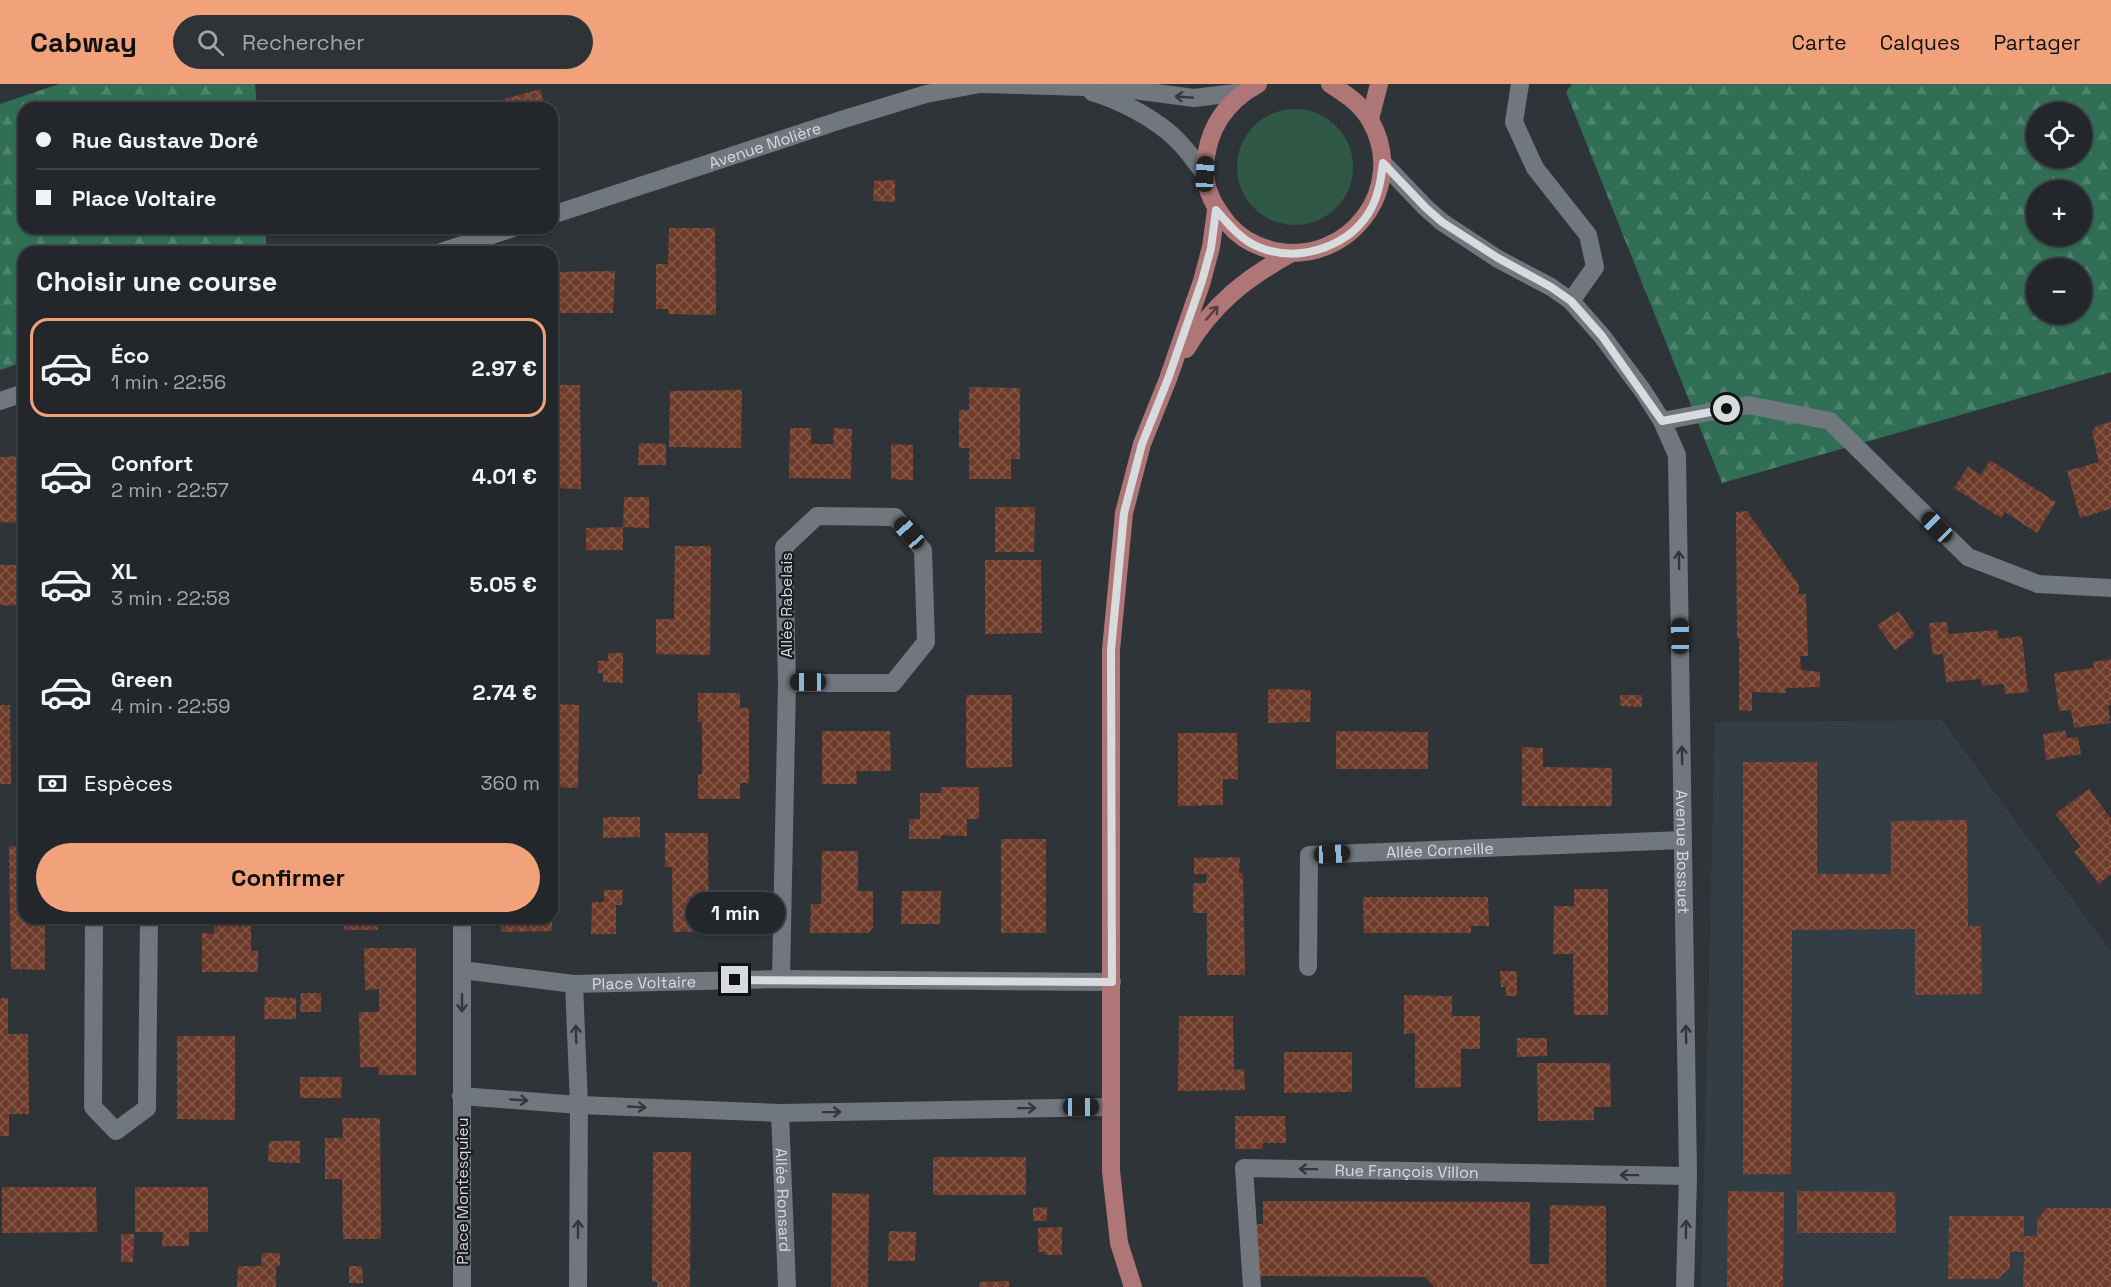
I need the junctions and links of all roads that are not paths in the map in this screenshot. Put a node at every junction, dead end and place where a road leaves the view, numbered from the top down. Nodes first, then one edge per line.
1 (980, 84) edge
2 (1330, 84) edge
3 (1379, 84) edge
4 (1520, 84) edge
5 (1071, 85) edge
6 (1250, 88) edge
7 (1370, 119) junction
8 (1383, 163) junction
9 (1205, 174) junction
10 (1216, 210) junction
11 (558, 213) edge
12 (498, 234) edge
13 (468, 246) edge
14 (1290, 254) junction
15 (1571, 301) junction
16 (1168, 379) junction
17 (18, 395) edge
18 (0, 401) edge
19 (1662, 421) junction
20 (2111, 588) edge
21 (787, 682) junction
22 (1683, 840) junction
23 (94, 924) edge
24 (149, 924) edge
25 (462, 924) edge
26 (1308, 967) dead end
27 (462, 970) junction
28 (782, 979) junction
29 (1112, 982) junction
30 (574, 984) junction
31 (461, 1096) junction
32 (579, 1105) junction
33 (1111, 1107) junction
34 (780, 1113) junction
35 (1688, 1176) junction
36 (462, 1287) edge
37 (578, 1287) edge
38 (787, 1287) edge
39 (1132, 1287) edge
40 (1252, 1287) edge
41 (1685, 1287) edge

1 - 5 street, Avenue Molière
1 - 11 street, Avenue Molière
2 - 7 main road
3 - 7 main road
4 - 15 street
6 -> 5 street, Avenue Molière
5 - 9 street, Avenue Molière
6 - 9 main road
7 - 8 main road
8 - 14 main road
8 - 15 street, Avenue Bossuet
9 - 10 main road
10 - 14 main road
10 - 16 main road
12 - 13 street
16 -> 14 main road
15 - 19 street, Avenue Bossuet
16 - 29 main road
17 - 18 street
19 - 20 street
22 -> 19 street, Avenue Bossuet
21 - 21 street, Allée Rabelais
21 - 28 street, Allée Rabelais
22 - 26 street, Allée Corneille
35 -> 22 street, Avenue Bossuet
23 - 24 street
25 - 27 street, Place Montesquieu
27 - 30 street
27 -> 31 street, Place Montesquieu
28 - 29 street, Place Voltaire
28 - 30 street, Place Voltaire
29 - 33 main road
32 -> 30 street
31 -> 32 street, Place Montesquieu
31 - 36 street, Place Montesquieu
32 -> 34 street
37 -> 32 street
34 -> 33 street
33 - 39 main road
34 - 38 street, Allée Ronsard
35 -> 40 street, Rue François Villon
41 -> 35 street, Avenue Bossuet

